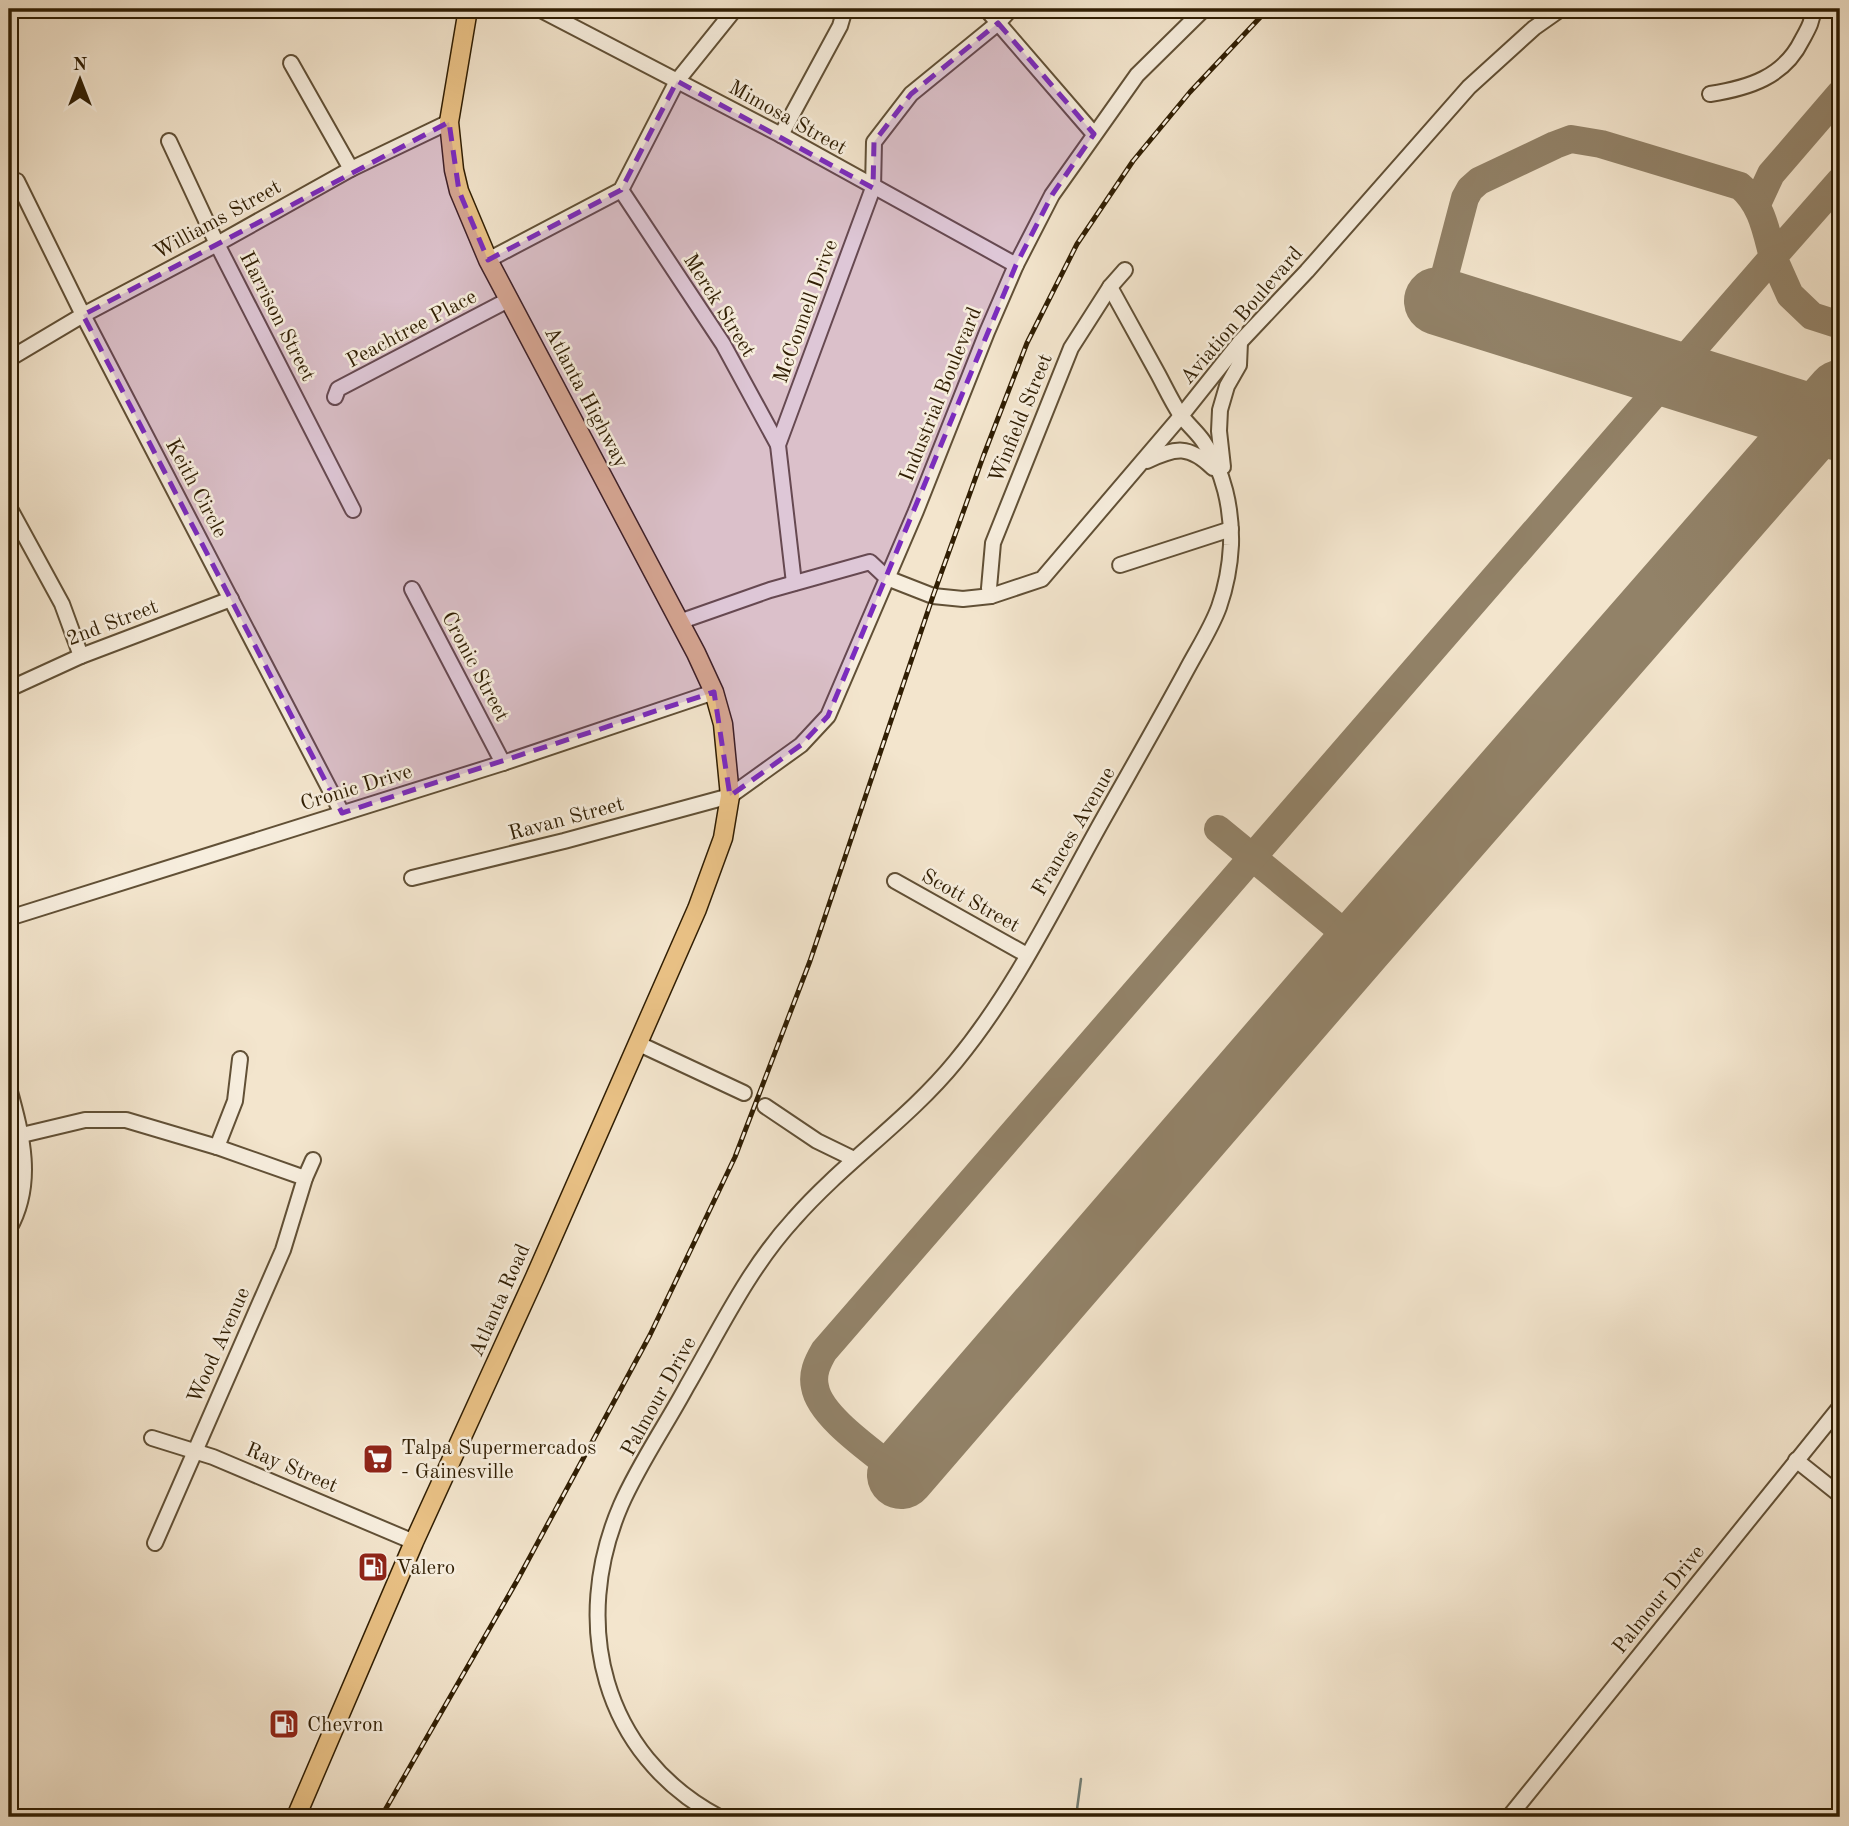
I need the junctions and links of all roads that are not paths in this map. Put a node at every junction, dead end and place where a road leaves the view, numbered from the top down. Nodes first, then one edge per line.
1 (468, 9) edge
2 (538, 9) edge
3 (735, 9) edge
4 (845, 9) edge
5 (986, 9) edge
6 (1011, 9) edge
7 (1204, 9) edge
8 (1561, 9) edge
9 (1813, 9) edge
10 (998, 23) junction
11 (290, 63) dead end
12 (677, 81) junction
13 (1710, 94) dead end
14 (449, 122) junction
15 (1094, 134) junction
16 (781, 135) junction
17 (169, 141) dead end
18 (351, 169) junction
19 (17, 181) dead end
20 (873, 188) junction
21 (621, 190) junction
22 (217, 244) junction
23 (488, 260) junction
24 (1016, 265) junction
25 (1125, 270) dead end
26 (1110, 287) junction
27 (510, 299) junction
28 (83, 314) junction
29 (1240, 342) junction
30 (9, 359) edge
31 (335, 397) dead end
32 (1181, 416) junction
33 (778, 445) junction
34 (1140, 465) junction
35 (1221, 476) junction
36 (9, 507) edge
37 (353, 510) dead end
38 (1231, 529) junction
39 (1120, 565) dead end
40 (887, 578) junction
41 (794, 583) junction
42 (412, 589) dead end
43 (991, 596) junction
44 (232, 599) junction
45 (679, 622) junction
46 (80, 656) junction
47 (9, 689) edge
48 (714, 692) junction
49 (503, 763) junction
50 (730, 796) junction
51 (342, 813) junction
52 (412, 878) dead end
53 (895, 881) dead end
54 (9, 918) edge
55 (1027, 956) junction
56 (637, 1043) junction
57 (240, 1059) dead end
58 (9, 1088) edge
59 (744, 1093) dead end
60 (765, 1106) dead end
61 (22, 1135) junction
62 (217, 1147) junction
63 (854, 1159) junction
64 (313, 1160) dead end
65 (304, 1178) junction
66 (9, 1229) edge
67 (1840, 1407) edge
68 (152, 1438) dead end
69 (195, 1450) junction
70 (1796, 1460) junction
71 (1840, 1494) edge
72 (414, 1542) junction
73 (155, 1543) dead end
74 (296, 1817) edge
75 (719, 1817) edge
76 (1509, 1817) edge

1 - 14 main road, Atlanta Highway
2 - 12 street, Mimosa Street
3 - 12 street
4 - 16 street
5 - 10 street
6 - 10 street, McConnell Drive
7 - 15 street, Industrial Boulevard
8 - 29 street, Aviation Boulevard
9 - 13 street
10 - 15 street
10 - 20 street, McConnell Drive
11 - 18 street
12 - 16 street, Mimosa Street
12 - 21 street
14 - 18 street, Williams Street
14 - 23 main road, Atlanta Highway
15 - 24 street, Industrial Boulevard
16 - 20 street, Mimosa Street
17 - 22 street, Harrison Street
18 - 22 street, Williams Street
19 - 28 street, Keith Circle
20 - 24 street, Mimosa Street
20 - 33 street, McConnell Drive
21 - 23 street
21 - 33 street, Merck Street
22 - 28 street, Williams Street
22 - 37 street, Harrison Street
23 - 27 main road, Atlanta Highway
24 - 40 street, Industrial Boulevard
25 - 26 street, Winfield Street
26 - 32 street, Frances Avenue
26 - 43 street, Winfield Street
27 - 31 street, Peachtree Place
27 - 45 main road, Atlanta Highway
28 - 30 street, Williams Street
28 - 44 street, Keith Circle
29 - 32 street, Aviation Boulevard
29 - 35 street, Frances Avenue
32 - 34 street, Aviation Boulevard
32 - 35 street, Frances Avenue
33 - 41 street, McConnell Drive
34 - 35 street
34 - 43 street, Aviation Boulevard
35 - 38 street, Frances Avenue
36 - 46 street
38 - 39 street
38 - 55 street, Frances Avenue
40 - 41 street
40 - 43 street, Aviation Boulevard
40 - 50 street, Industrial Boulevard
41 - 45 street
42 - 49 street, Cronic Street
44 - 46 street, 2nd Street
44 - 51 street, Keith Circle
45 - 48 main road, Atlanta Highway
46 - 47 street, 2nd Street
48 - 49 street, Cronic Drive
48 - 50 main road, Atlanta Highway
49 - 51 street, Cronic Drive
50 - 52 street, Ravan Street
50 - 56 main road, Atlanta Road
51 - 54 street, Cronic Drive
53 - 55 street, Scott Street
55 - 63 street, Frances Avenue
56 - 59 street
56 - 72 main road, Atlanta Road
57 - 62 street
58 - 61 street
60 - 63 street
61 - 62 street
61 - 66 street
62 - 65 street
63 - 75 street, Palmour Drive
64 - 65 street, Wood Avenue
65 - 69 street, Wood Avenue
67 - 70 street, Palmour Drive
68 - 69 street, Ray Street
69 - 72 street, Ray Street
69 - 73 street, Wood Avenue
70 - 71 street
70 - 76 street, Palmour Drive
72 - 74 main road, Atlanta Road

